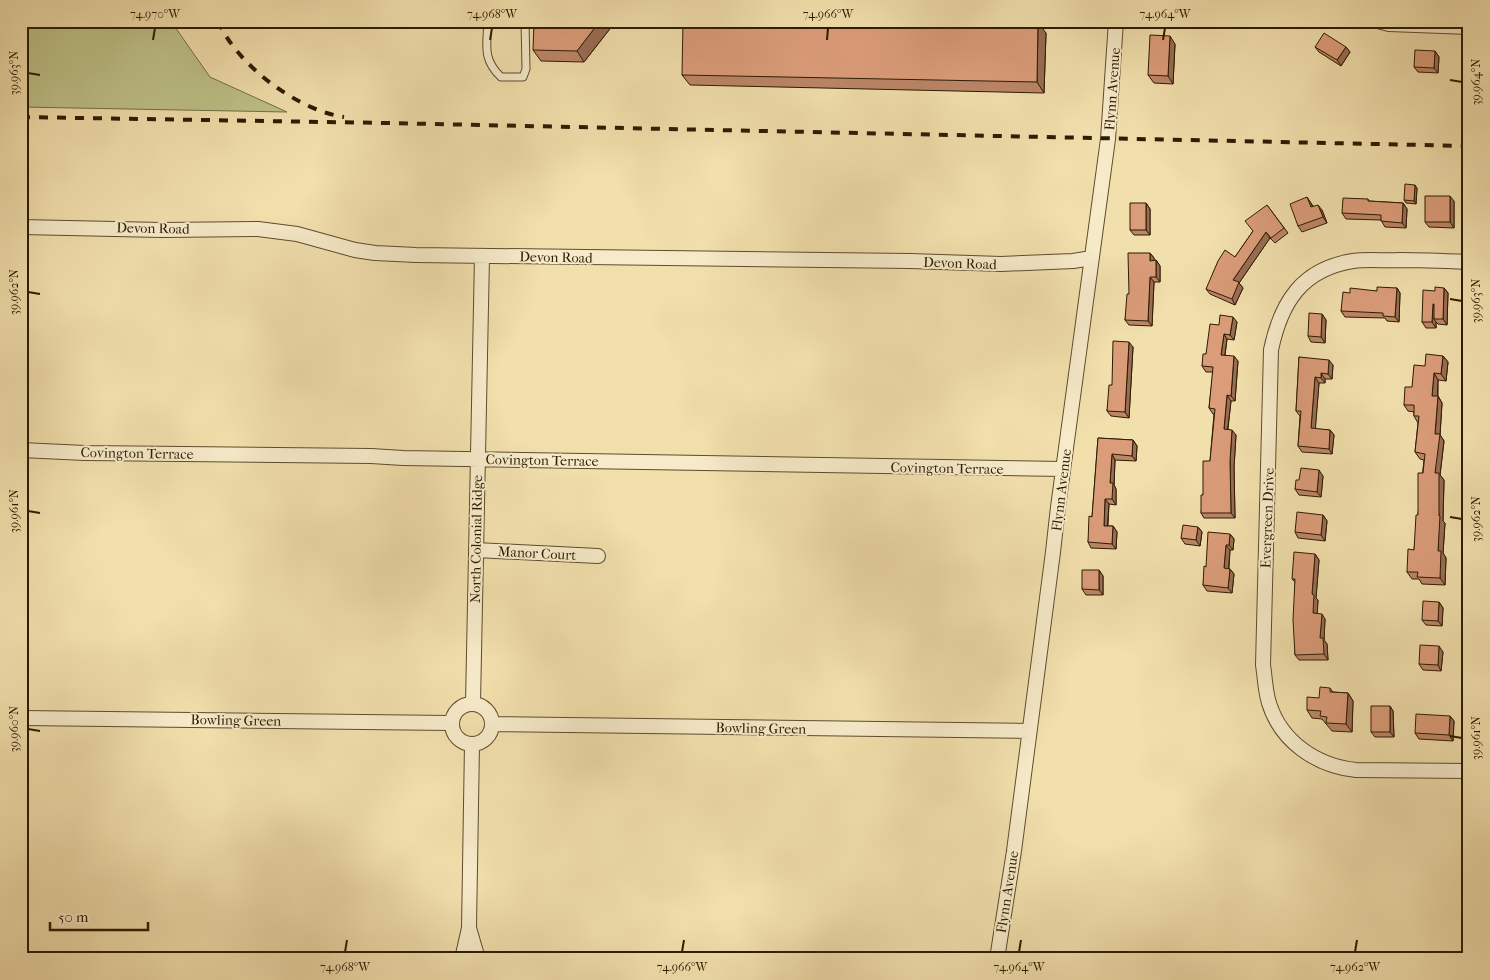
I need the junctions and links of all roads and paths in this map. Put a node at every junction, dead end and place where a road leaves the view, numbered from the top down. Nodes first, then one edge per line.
1 (488, 21) edge
2 (525, 21) edge
3 (1116, 21) edge
4 (1378, 21) edge
5 (1469, 27) edge
6 (21, 227) edge
7 (482, 256) junction
8 (1092, 258) junction
9 (1469, 262) edge
10 (21, 450) edge
11 (478, 459) junction
12 (1063, 469) junction
13 (476, 550) junction
14 (598, 556) dead end
15 (473, 703) junction
16 (21, 718) edge
17 (451, 723) junction
18 (492, 724) junction
19 (1029, 731) junction
20 (472, 744) junction
21 (1469, 771) edge
22 (469, 928) junction
23 (462, 959) edge
24 (478, 959) edge
25 (997, 959) edge

1 - 2 lane
3 - 8 street, Flynn Avenue
4 - 5 street
6 - 7 street, Devon Road
7 - 8 street, Devon Road
7 - 11 street, North Colonial Ridge
8 - 12 street, Flynn Avenue
9 - 21 street, Evergreen Drive
10 - 11 street, Covington Terrace
11 - 12 street, Covington Terrace
11 - 13 street, North Colonial Ridge
12 - 19 street, Flynn Avenue
13 - 14 street, Manor Court
13 - 15 street, North Colonial Ridge
15 - 17 street
15 - 18 street
16 - 17 street, Bowling Green
17 - 20 street
18 - 19 street, Bowling Green
18 - 20 street
19 - 25 street, Flynn Avenue
20 - 22 street
22 - 23 street
22 - 24 street

